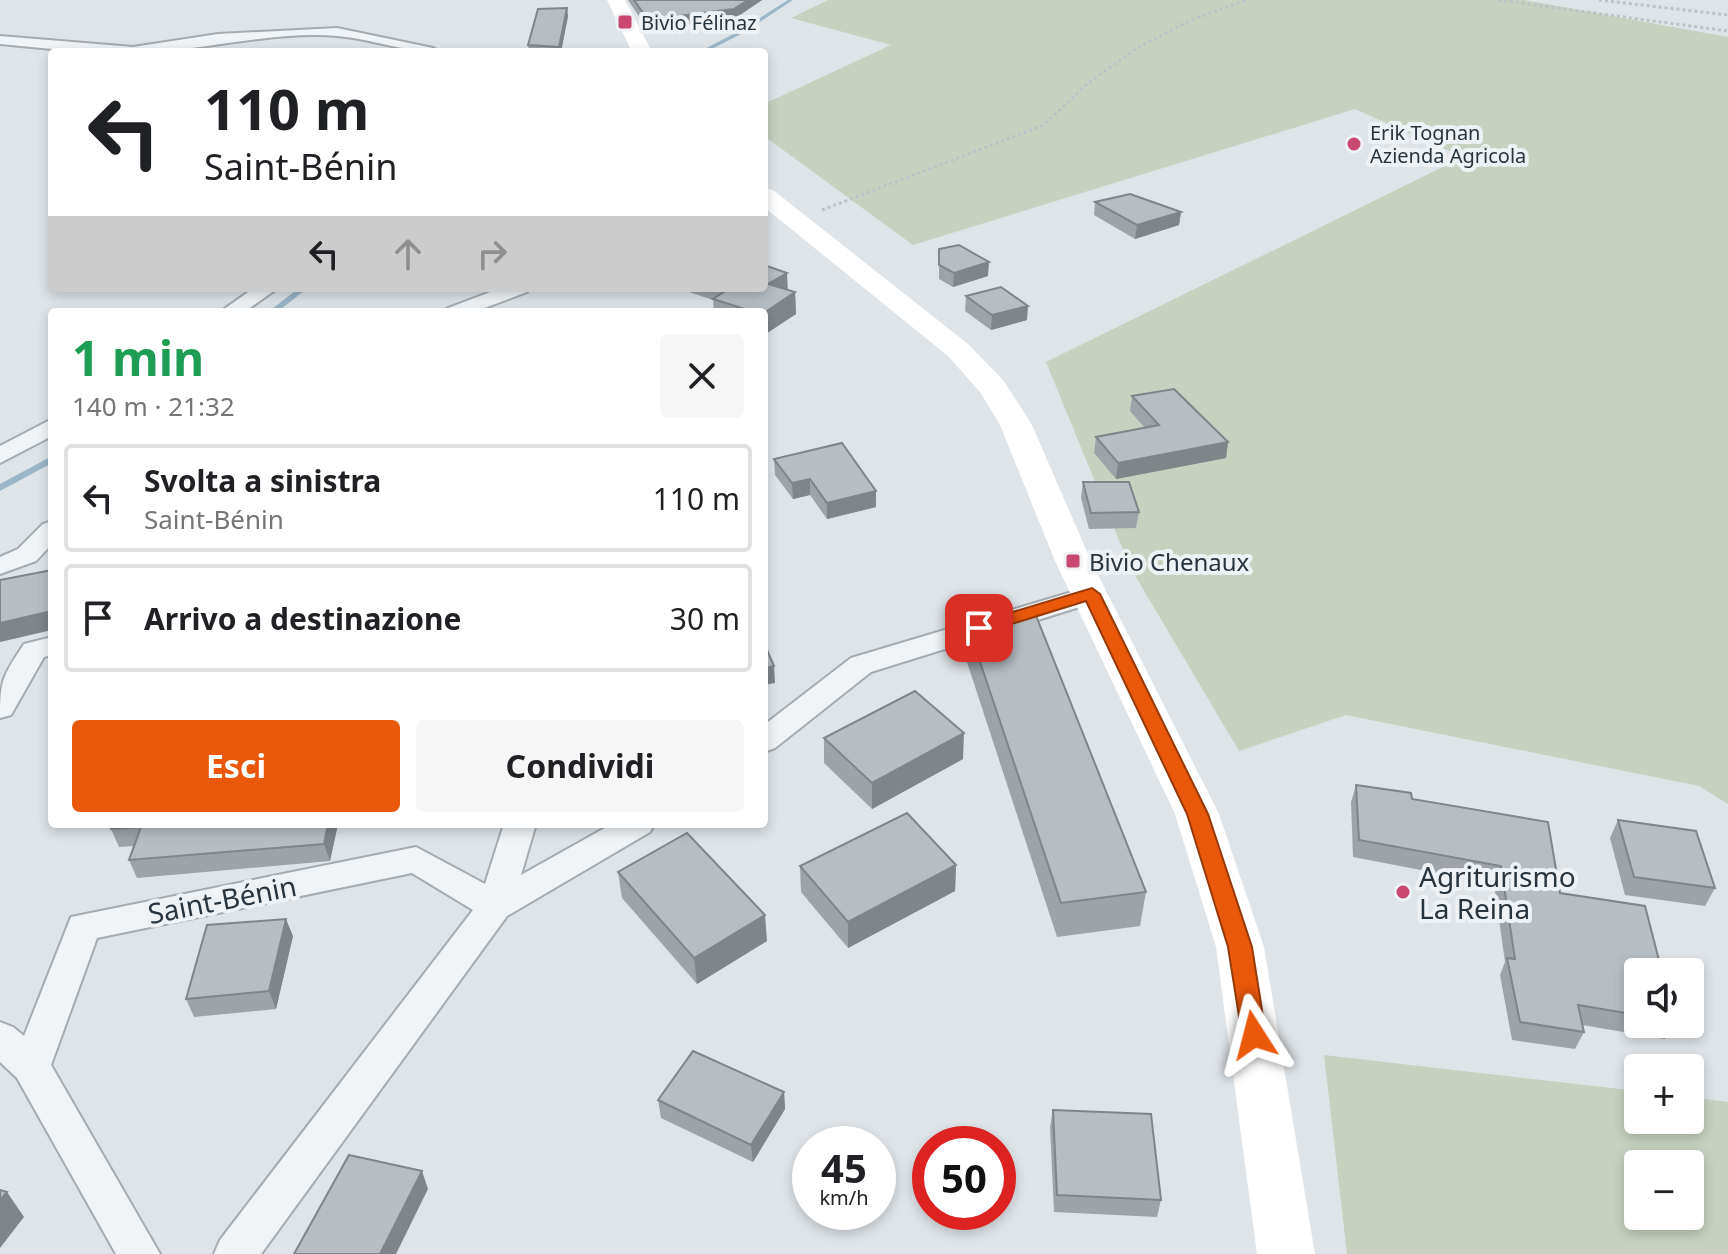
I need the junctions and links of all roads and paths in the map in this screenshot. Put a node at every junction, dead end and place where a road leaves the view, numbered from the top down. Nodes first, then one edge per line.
1 (616, 0) edge
2 (1247, 0) edge
3 (1498, 0) edge
4 (1599, 0) edge
5 (1728, 15) edge
6 (1728, 31) edge
7 (0, 40) edge
8 (97, 48) edge
9 (153, 48) edge
10 (414, 48) edge
11 (640, 48) edge
12 (771, 202) edge
13 (262, 292) edge
14 (509, 292) edge
15 (236, 308) edge
16 (466, 308) edge
17 (48, 428) edge
18 (0, 456) edge
19 (48, 533) edge
20 (0, 566) edge
21 (1092, 594) junction
22 (48, 647) edge
23 (0, 708) edge
24 (768, 738) edge
25 (519, 828) edge
26 (631, 828) edge
27 (495, 907) junction
28 (0, 1038) edge
29 (31, 1066) junction
30 (139, 1254) edge
31 (235, 1254) edge
32 (1286, 1254) edge

1 - 11 main road
2 - 12 path
3 - 6 path
4 - 5 path
7 - 8 street
9 - 10 street
12 - 21 main road
13 - 15 street
14 - 16 street
17 - 18 street
19 - 20 street
21 - 24 street
21 - 32 main road
22 - 23 street
25 - 27 street
26 - 27 street
27 - 29 street, Saint-Bénin
27 - 31 street
28 - 29 street
29 - 30 street

